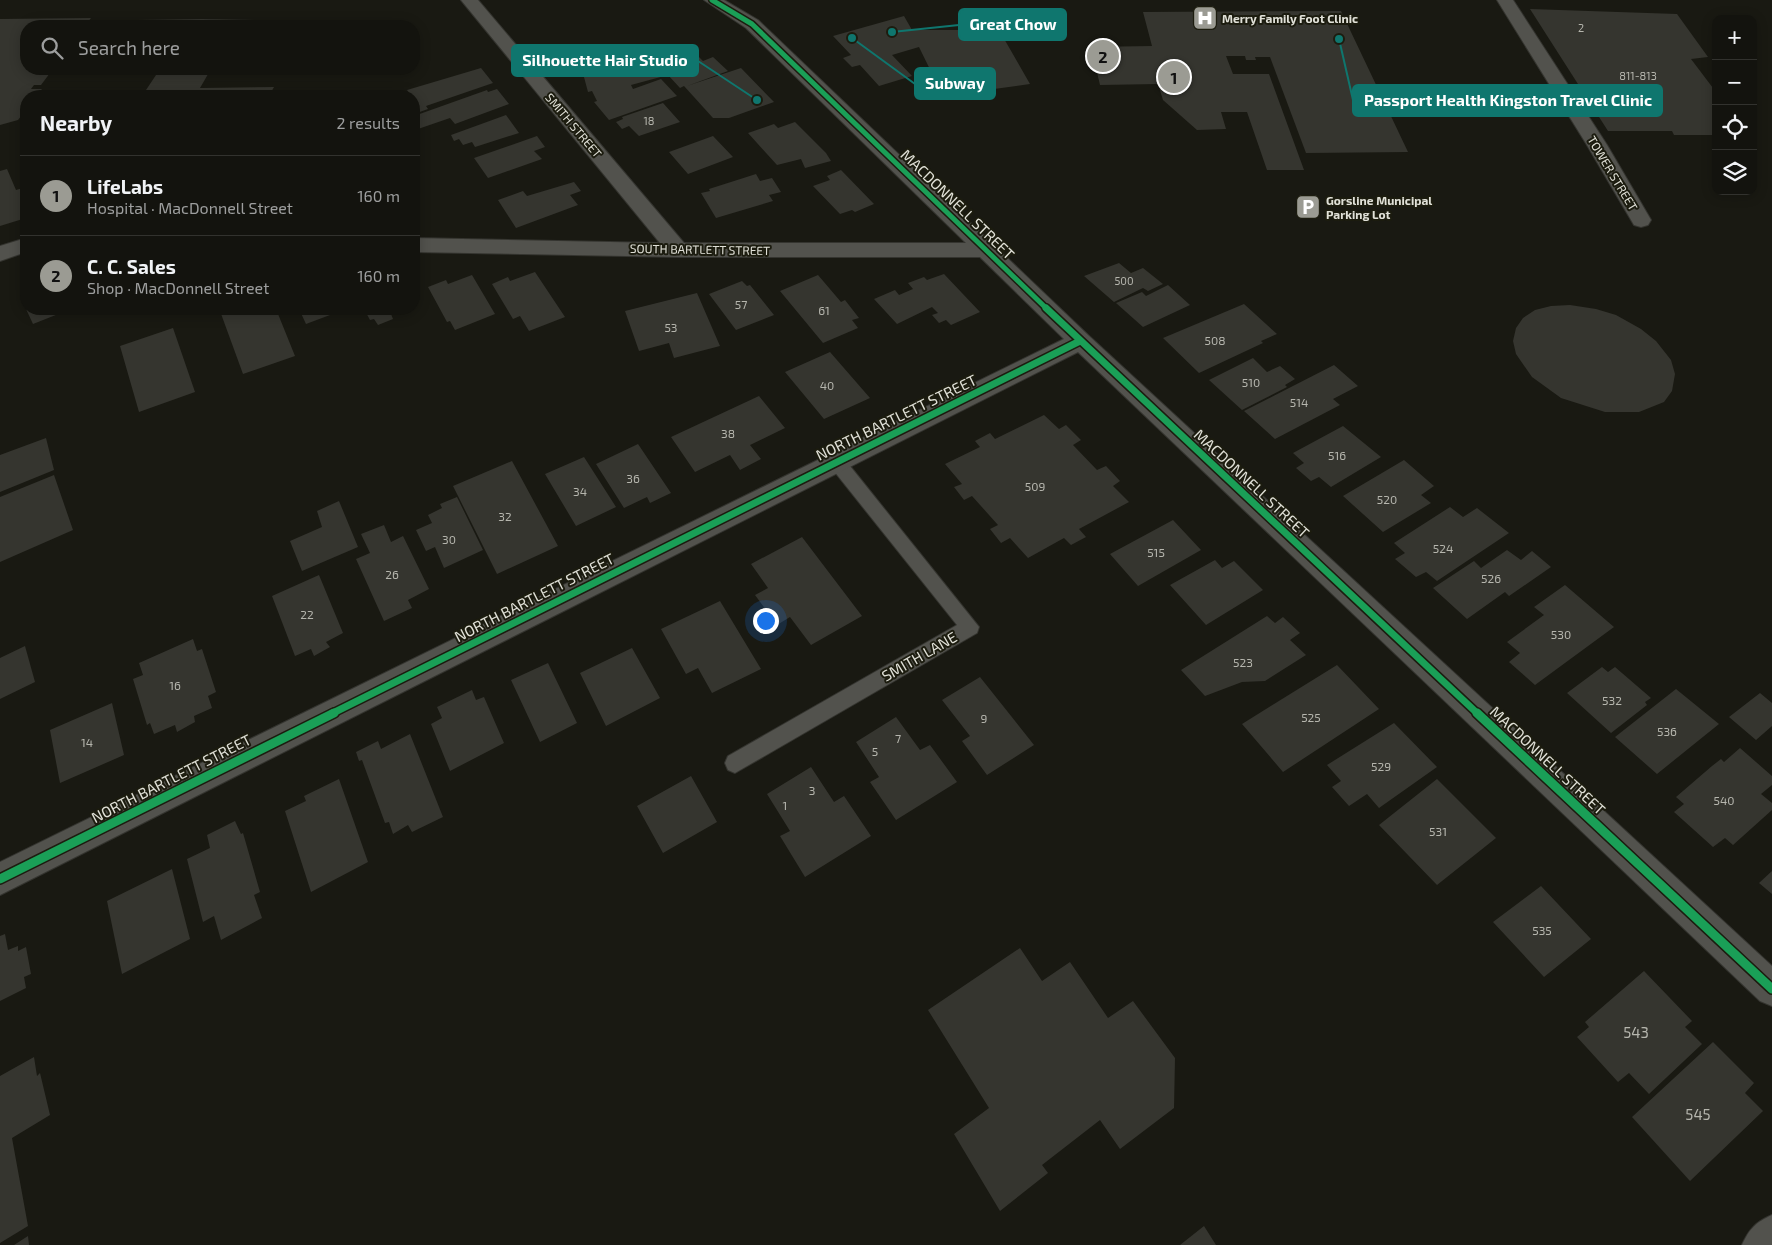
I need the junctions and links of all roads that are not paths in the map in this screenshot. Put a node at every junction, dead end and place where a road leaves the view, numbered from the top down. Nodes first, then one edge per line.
1 (470, 0) edge
2 (712, 0) edge
3 (1505, 0) edge
4 (1641, 220) dead end
5 (420, 245) edge
6 (20, 248) edge
7 (678, 250) junction
8 (986, 250) junction
9 (0, 254) edge
10 (1080, 341) junction
11 (836, 461) junction
12 (735, 763) dead end
13 (0, 879) edge
14 (1772, 989) edge
15 (1772, 1234) edge
16 (1761, 1245) edge

1 - 7 street, SMITH STREET
2 - 8 street, MACDONNELL STREET
3 - 4 street, TOWER STREET
5 - 7 street, SOUTH BARTLETT STREET
6 - 9 street
7 - 8 street, SOUTH BARTLETT STREET
8 - 10 street, MACDONNELL STREET
10 - 11 street, NORTH BARTLETT STREET
10 - 14 street, MACDONNELL STREET
11 - 12 lane, SMITH LANE
11 - 13 street, NORTH BARTLETT STREET
15 - 16 street

